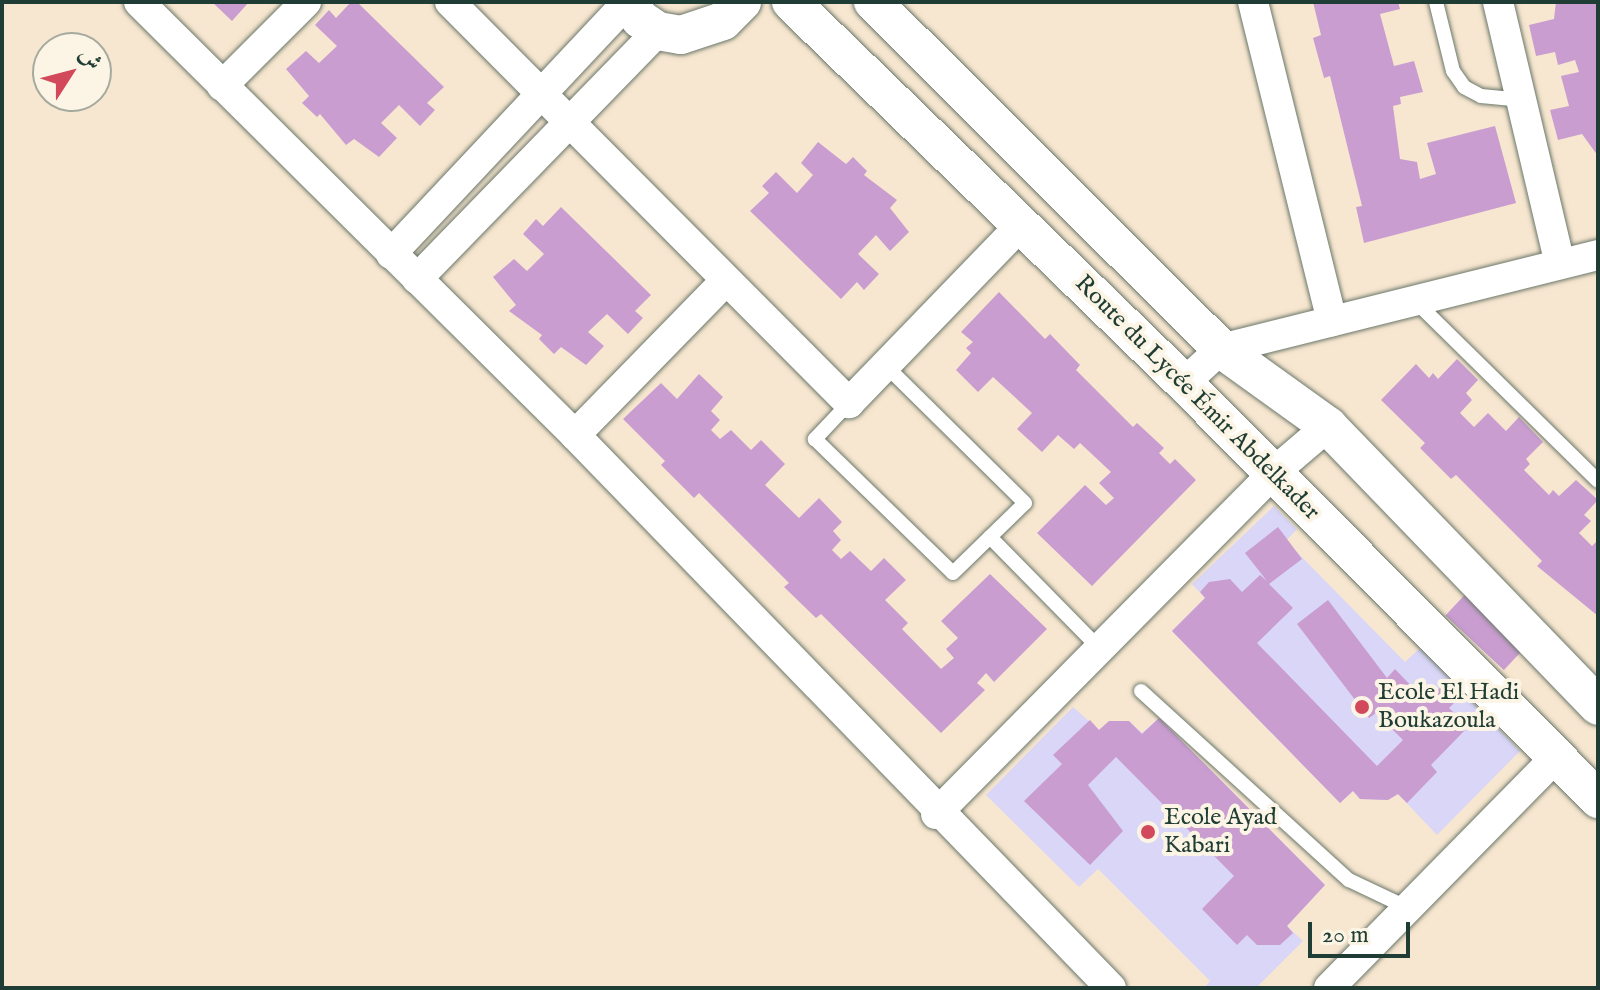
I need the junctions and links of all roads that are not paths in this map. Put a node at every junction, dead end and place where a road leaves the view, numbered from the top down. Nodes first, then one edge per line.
1 (139, 2) edge
2 (306, 2) edge
3 (450, 2) edge
4 (628, 2) edge
5 (742, 2) edge
6 (791, 2) edge
7 (873, 2) edge
8 (1253, 2) edge
9 (1436, 2) edge
10 (1498, 2) edge
11 (658, 31) junction
12 (222, 86) junction
13 (540, 95) junction
14 (1523, 100) junction
15 (569, 122) junction
16 (1021, 225) junction
17 (391, 254) junction
18 (1598, 255) edge
19 (1560, 264) junction
20 (417, 279) junction
21 (726, 280) junction
22 (1416, 302) junction
23 (1332, 321) junction
24 (1221, 349) junction
25 (887, 367) junction
26 (1184, 383) junction
27 (849, 403) junction
28 (1328, 426) junction
29 (575, 435) junction
30 (1273, 473) junction
31 (1598, 481) edge
32 (990, 537) junction
33 (1098, 647) junction
34 (1141, 691) dead end
35 (1598, 706) edge
36 (1556, 757) junction
37 (1598, 799) edge
38 (936, 814) junction
39 (1408, 908) junction
40 (1111, 988) edge
41 (1329, 988) edge

1 - 12 street
2 - 12 street
3 - 13 street
4 - 11 street
4 - 13 street
5 - 11 street
6 - 16 street, Route du Lycée Émir Abdelkader
7 - 24 street
8 - 23 street
9 - 14 lane
10 - 14 street
11 - 15 street
12 - 17 street
13 - 15 street
13 - 17 street
14 - 19 street
15 - 20 street
15 - 21 street
16 - 25 street
16 - 26 street, Route du Lycée Émir Abdelkader
17 - 20 street
18 - 19 street
19 - 22 street
20 - 29 street
21 - 27 street
21 - 29 street
22 - 23 street
22 - 31 lane
23 - 24 street
24 - 26 street
24 - 28 street
25 - 27 street
25 - 32 lane
26 - 30 street, Route du Lycée Émir Abdelkader
27 - 32 lane
28 - 30 street
28 - 35 street
29 - 38 street
30 - 33 street
30 - 36 street, Route du Lycée Émir Abdelkader
32 - 33 lane
33 - 38 street
34 - 39 lane
36 - 37 street, Route du Lycée Émir Abdelkader
36 - 39 street
38 - 40 street
39 - 41 street

